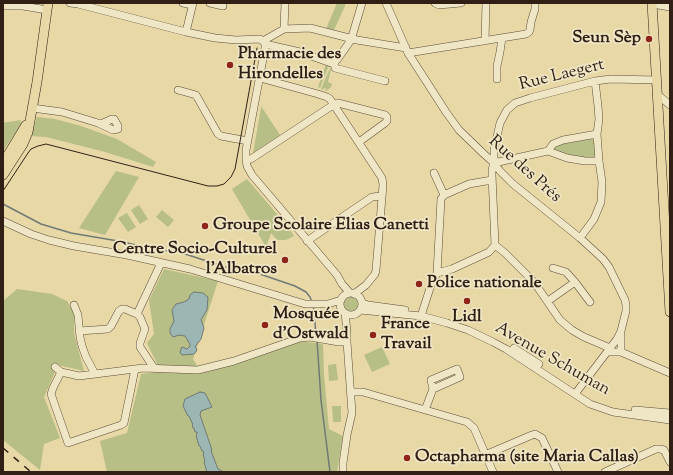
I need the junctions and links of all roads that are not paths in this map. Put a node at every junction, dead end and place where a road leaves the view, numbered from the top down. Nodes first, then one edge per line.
1 (75, 3) edge
2 (183, 3) edge
3 (210, 3) edge
4 (285, 3) edge
5 (362, 3) edge
6 (386, 3) edge
7 (435, 3) edge
8 (461, 3) edge
9 (486, 3) edge
10 (535, 3) edge
11 (192, 4) edge
12 (448, 4) edge
13 (652, 4) edge
14 (3, 6) edge
15 (223, 6) dead end
16 (48, 7) edge
17 (670, 7) edge
18 (284, 29) junction
19 (186, 32) junction
20 (352, 38) junction
21 (502, 38) junction
22 (486, 41) junction
23 (264, 43) junction
24 (407, 51) junction
25 (334, 63) junction
26 (260, 78) junction
27 (497, 79) dead end
28 (657, 80) junction
29 (384, 81) dead end
30 (595, 81) junction
31 (178, 90) dead end
32 (658, 96) junction
33 (334, 105) junction
34 (670, 105) edge
35 (31, 111) junction
36 (101, 124) dead end
37 (598, 134) junction
38 (248, 141) junction
39 (358, 142) junction
40 (548, 151) junction
41 (246, 160) junction
42 (599, 161) junction
43 (3, 163) edge
44 (494, 163) junction
45 (434, 173) dead end
46 (3, 175) edge
47 (492, 180) junction
48 (444, 195) junction
49 (382, 196) junction
50 (667, 218) edge
51 (3, 221) edge
52 (580, 238) junction
53 (307, 241) junction
54 (495, 245) junction
55 (161, 263) junction
56 (553, 268) dead end
57 (437, 273) junction
58 (575, 282) junction
59 (342, 284) junction
60 (366, 285) junction
61 (352, 293) junction
62 (342, 298) junction
63 (548, 302) junction
64 (590, 302) dead end
65 (328, 304) junction
66 (74, 305) dead end
67 (359, 307) junction
68 (343, 311) junction
69 (670, 312) edge
70 (137, 314) junction
71 (421, 314) junction
72 (79, 331) junction
73 (621, 331) junction
74 (347, 332) junction
75 (347, 342) junction
76 (609, 350) junction
77 (621, 352) junction
78 (154, 368) junction
79 (135, 369) junction
80 (670, 373) edge
81 (95, 374) junction
82 (433, 389) dead end
83 (351, 392) junction
84 (576, 392) junction
85 (426, 410) junction
86 (670, 413) edge
87 (670, 420) edge
88 (485, 455) junction
89 (670, 462) edge
90 (343, 472) edge
91 (493, 472) edge
92 (558, 472) edge
93 (605, 472) edge

1 - 19 street
2 - 11 street
3 - 15 street
4 - 18 street
5 - 20 street
6 - 24 street, Rue des Prés
7 - 12 street
8 - 12 street
9 - 22 street
10 - 21 street
11 - 19 street
13 - 17 street
13 - 28 main road
14 - 16 street
16 - 35 main road
18 - 20 street
18 - 23 street
19 - 23 street
20 - 24 street
20 - 25 street
21 - 22 street
21 - 27 street
22 - 24 street
23 - 25 street
23 - 26 street
24 - 44 street, Rue des Prés
25 - 29 street
26 - 33 street
26 - 38 street
28 - 30 street, Rue Laegert
28 - 32 main road
30 - 37 street
30 - 44 street, Rue Laegert
31 - 38 street
32 - 34 street
32 - 50 main road
33 - 39 street
33 - 39 street
33 - 41 street
35 - 36 street
35 - 43 main road
35 - 46 main road
37 - 40 street
37 - 42 street
38 - 41 street
39 - 49 street
40 - 42 street
40 - 44 street
41 - 53 street
42 - 52 street
44 - 47 street, Rue Laegert
44 - 52 street, Rue des Prés
45 - 48 street
47 - 48 street
47 - 54 street, Rue Laegert
48 - 57 street
49 - 53 street
49 - 60 street
50 - 69 main road
51 - 55 street
52 - 73 street, Rue des Prés
53 - 59 street
54 - 57 street
54 - 63 street
55 - 65 street
55 - 70 street
56 - 58 street
57 - 71 street
58 - 63 street
58 - 64 street
59 - 61 street
59 - 62 street
60 - 61 street
60 - 67 street
61 - 62 street
61 - 67 street
62 - 65 street
62 - 68 street
63 - 76 street
65 - 68 street
66 - 72 street
67 - 68 street
67 - 71 street, Avenue Schuman
67 - 74 street
68 - 74 street
70 - 72 street
70 - 78 street
71 - 84 street, Avenue Schuman
72 - 81 street
73 - 76 street, Rue des Prés
73 - 77 street
74 - 75 street
75 - 78 street
75 - 83 street
76 - 77 street
76 - 84 street, Rue des Prés
77 - 80 street
78 - 79 street
79 - 81 street
79 - 81 street
82 - 85 street
83 - 85 street
83 - 90 street
84 - 86 street, Avenue Schuman
84 - 87 street, Avenue Schuman
85 - 88 street
88 - 91 street
88 - 92 street
89 - 93 street

